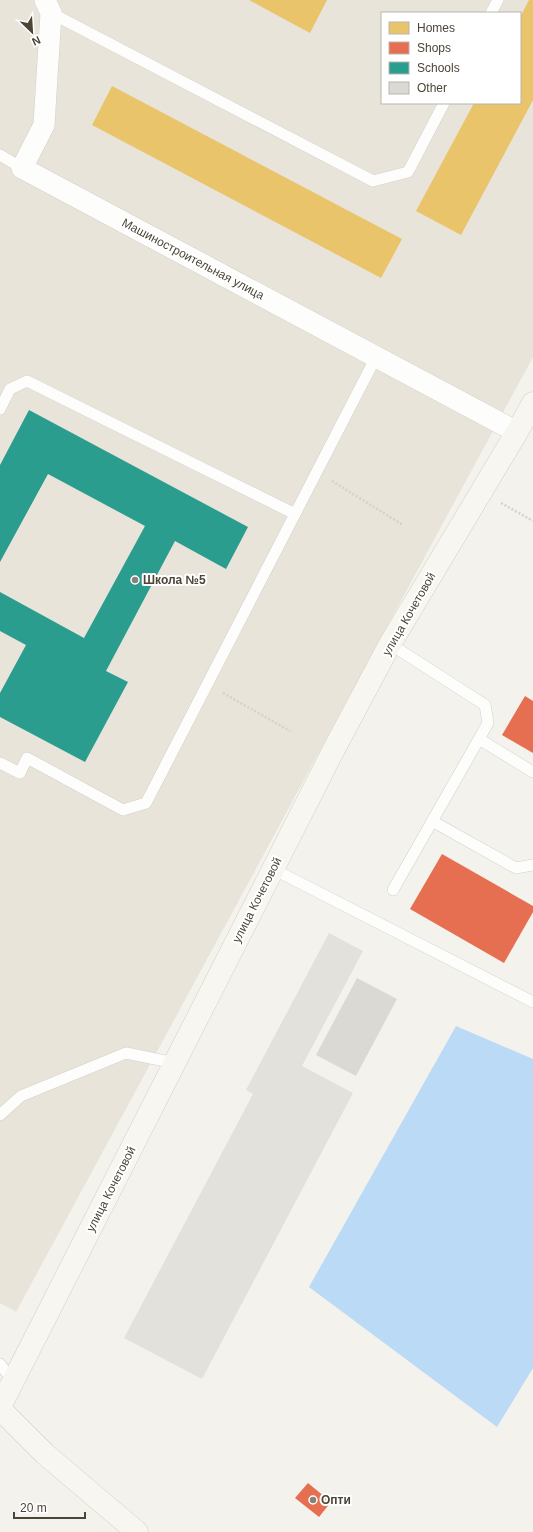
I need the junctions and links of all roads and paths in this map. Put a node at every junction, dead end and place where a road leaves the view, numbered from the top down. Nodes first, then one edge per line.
1 (498, 0) edge
2 (48, 6) edge
3 (492, 12) edge
4 (443, 104) edge
5 (0, 156) edge
6 (22, 168) junction
7 (376, 357) junction
8 (533, 403) edge
9 (0, 409) edge
10 (517, 432) junction
11 (316, 472) junction
12 (481, 492) junction
13 (295, 514) junction
14 (533, 521) edge
15 (403, 525) dead end
16 (390, 644) junction
17 (207, 684) junction
18 (290, 731) dead end
19 (479, 739) junction
20 (0, 763) edge
21 (533, 772) edge
22 (432, 821) junction
23 (533, 865) edge
24 (273, 869) junction
25 (393, 890) dead end
26 (533, 1002) edge
27 (175, 1063) junction
28 (0, 1115) edge
29 (0, 1364) edge
30 (13, 1381) junction
31 (0, 1408) edge
32 (137, 1532) edge

1 - 3 lane
2 - 4 lane
2 - 6 street
5 - 6 lane
6 - 7 street, Машиностроительная улица
7 - 10 street, Машиностроительная улица
7 - 11 lane
8 - 10 main road, улица Кочетовой
9 - 13 lane
10 - 12 main road, улица Кочетовой
11 - 13 lane
11 - 15 path
12 - 14 path
12 - 16 main road, улица Кочетовой
13 - 17 lane
16 - 19 lane
16 - 24 main road, улица Кочетовой
17 - 18 path
17 - 20 lane
19 - 21 lane
19 - 22 lane
22 - 23 lane
22 - 25 lane
24 - 26 lane
24 - 27 main road, улица Кочетовой
27 - 28 lane
27 - 30 main road, улица Кочетовой
29 - 30 lane
30 - 31 main road, улица Кочетовой
31 - 32 main road

